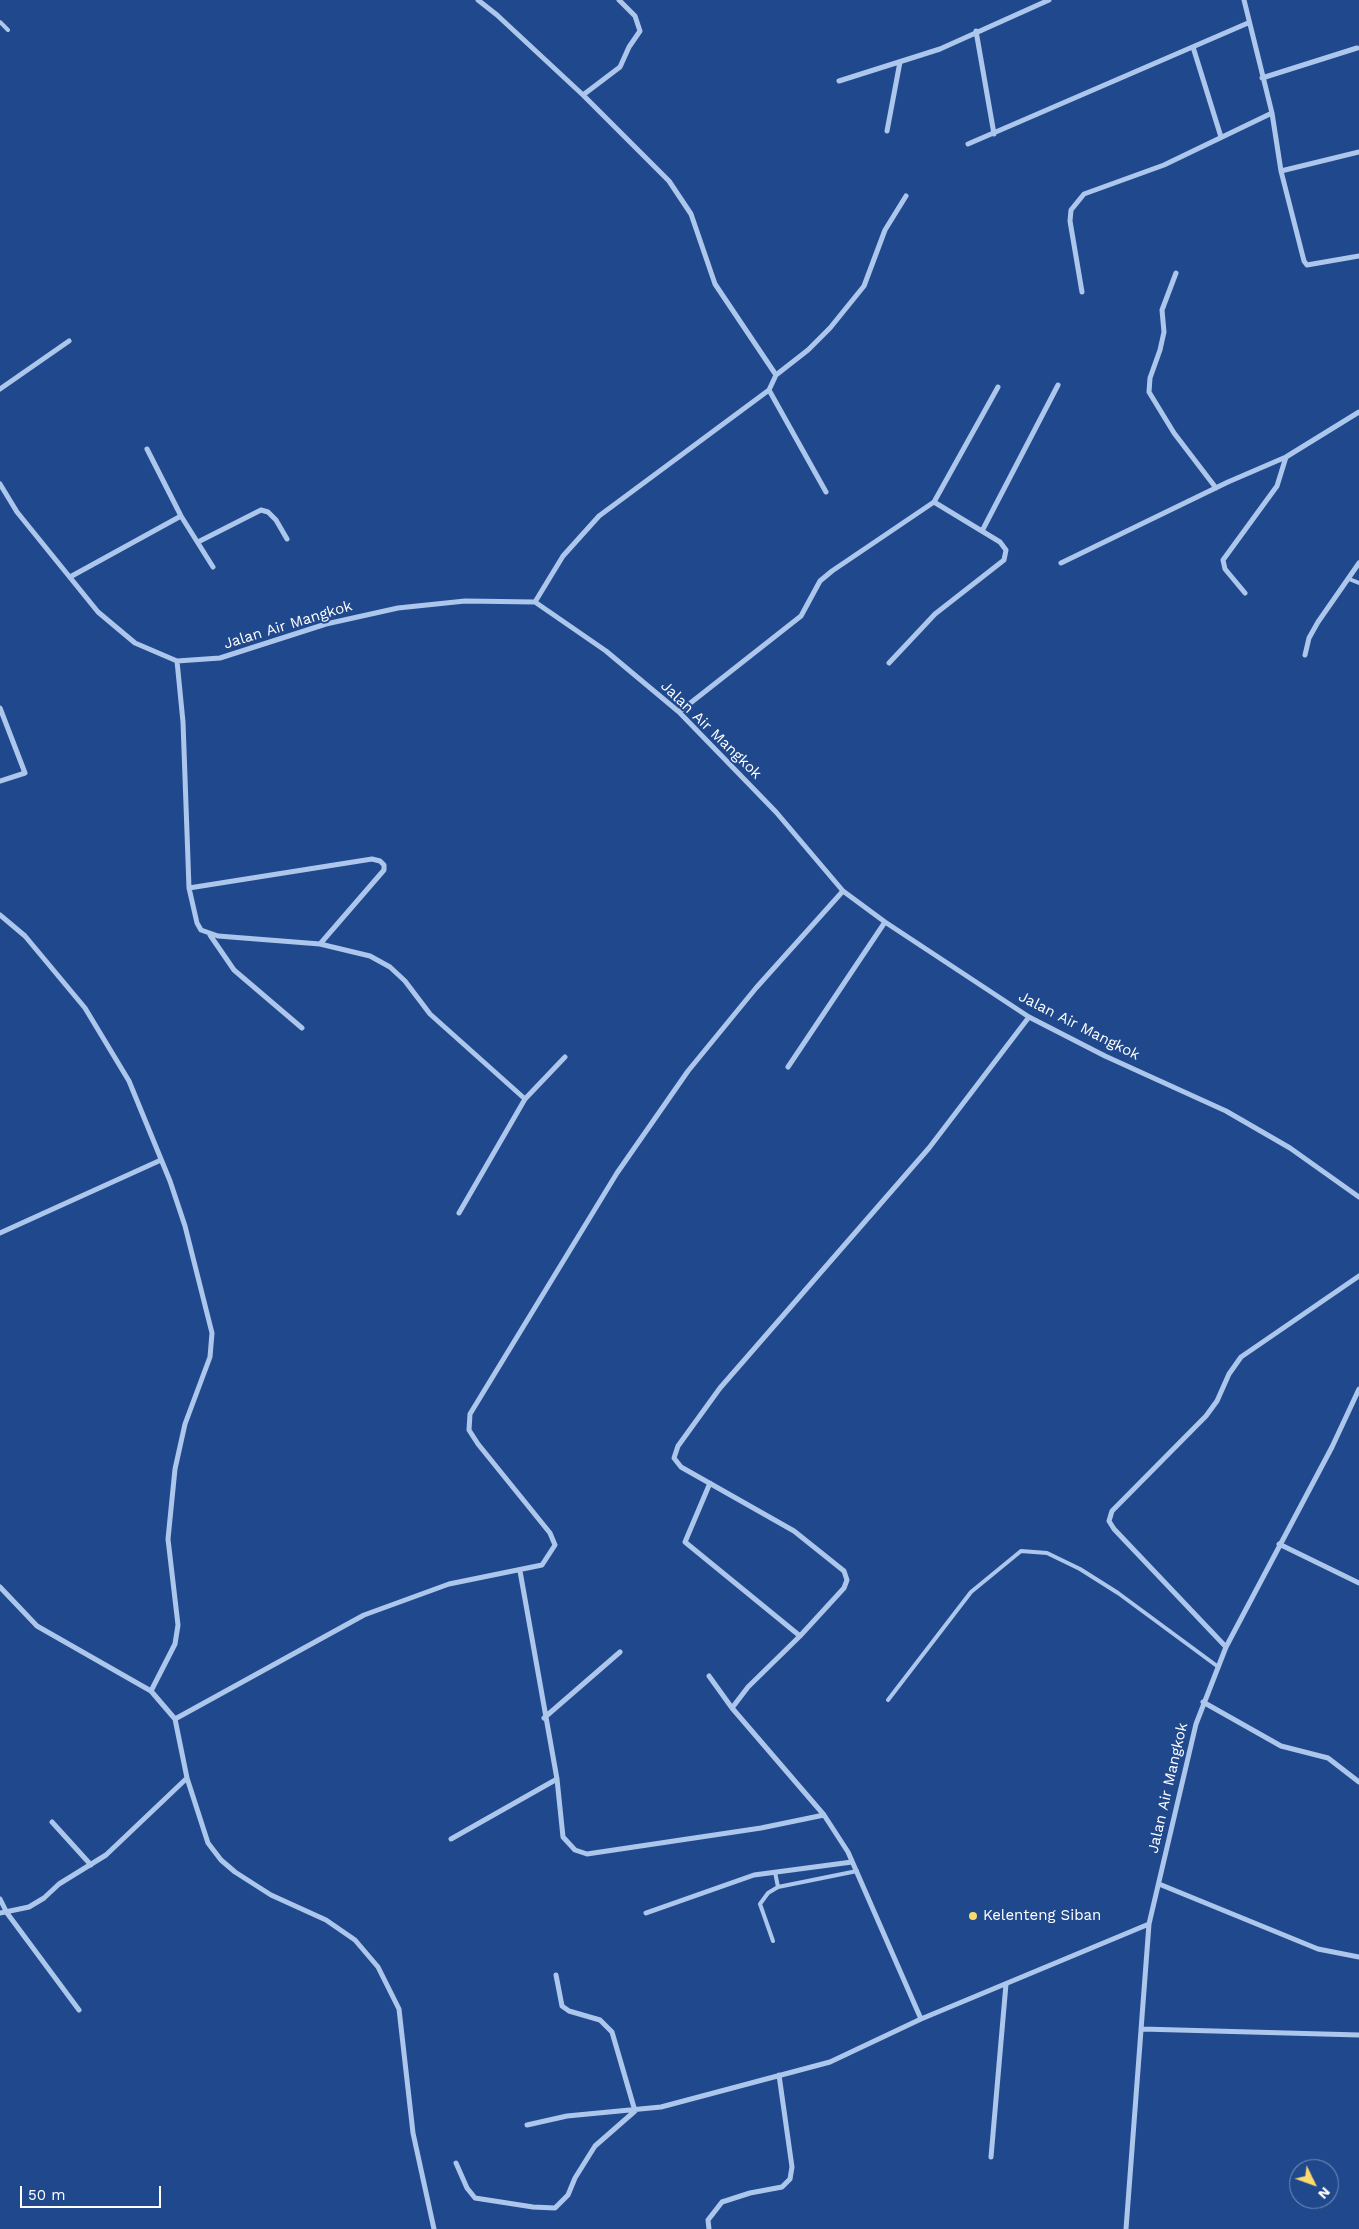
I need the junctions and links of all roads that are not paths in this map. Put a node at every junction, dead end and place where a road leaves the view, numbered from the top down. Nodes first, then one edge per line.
1 (478, 0) edge
2 (619, 0) edge
3 (1050, 0) edge
4 (1244, 0) edge
5 (0, 22) edge
6 (1248, 23) junction
7 (8, 30) dead end
8 (976, 31) junction
9 (1193, 47) junction
10 (1357, 48) dead end
11 (900, 62) junction
12 (1262, 78) junction
13 (839, 82) dead end
14 (583, 96) junction
15 (1272, 113) junction
16 (887, 131) dead end
17 (994, 134) junction
18 (1221, 137) junction
19 (968, 144) dead end
20 (1359, 152) edge
21 (1281, 171) junction
22 (906, 196) dead end
23 (1359, 256) edge
24 (1176, 272) dead end
25 (1082, 292) dead end
26 (69, 341) dead end
27 (776, 375) junction
28 (1058, 385) dead end
29 (998, 387) dead end
30 (0, 389) edge
31 (769, 390) junction
32 (1358, 414) edge
33 (147, 449) dead end
34 (1286, 457) junction
35 (0, 484) edge
36 (1216, 488) junction
37 (826, 492) dead end
38 (934, 502) junction
39 (181, 516) junction
40 (982, 531) junction
41 (287, 539) dead end
42 (198, 542) junction
43 (1359, 563) edge
44 (1062, 564) dead end
45 (213, 567) dead end
46 (70, 577) junction
47 (1349, 579) junction
48 (1359, 583) edge
49 (1245, 593) dead end
50 (535, 602) junction
51 (1306, 655) dead end
52 (177, 662) junction
53 (889, 663) dead end
54 (0, 708) edge
55 (679, 712) junction
56 (0, 781) edge
57 (189, 888) junction
58 (843, 891) junction
59 (0, 915) edge
60 (885, 922) junction
61 (210, 935) junction
62 (320, 944) junction
63 (1029, 1017) junction
64 (302, 1028) dead end
65 (565, 1057) dead end
66 (788, 1067) dead end
67 (525, 1099) junction
68 (161, 1160) junction
69 (1359, 1197) edge
70 (459, 1214) dead end
71 (0, 1233) edge
72 (1359, 1276) edge
73 (1359, 1389) edge
74 (710, 1483) junction
75 (1279, 1544) junction
76 (520, 1571) junction
77 (1359, 1583) edge
78 (0, 1586) edge
79 (800, 1636) junction
80 (1226, 1647) junction
81 (620, 1652) dead end
82 (1217, 1666) junction
83 (709, 1676) dead end
84 (151, 1691) junction
85 (888, 1700) dead end
86 (1203, 1702) junction
87 (732, 1708) junction
88 (544, 1718) junction
89 (175, 1720) junction
90 (187, 1778) junction
91 (557, 1779) junction
92 (1359, 1782) edge
93 (824, 1816) junction
94 (52, 1822) dead end
95 (451, 1839) dead end
96 (852, 1862) junction
97 (91, 1864) junction
98 (856, 1871) junction
99 (775, 1872) junction
100 (1158, 1884) junction
101 (778, 1887) junction
102 (0, 1899) edge
103 (0, 1913) edge
104 (7, 1913) junction
105 (646, 1913) dead end
106 (1149, 1924) junction
107 (773, 1941) dead end
108 (1359, 1957) edge
109 (556, 1975) dead end
110 (1006, 1984) junction
111 (79, 2010) dead end
112 (921, 2019) junction
113 (1142, 2029) junction
114 (1359, 2035) edge
115 (779, 2075) junction
116 (635, 2111) junction
117 (527, 2124) dead end
118 (991, 2156) dead end
119 (456, 2163) dead end
120 (434, 2229) edge
121 (708, 2229) edge
122 (1126, 2229) edge

1 - 14 street
2 - 14 street
3 - 8 street
4 - 6 street
5 - 7 lane
6 - 9 street
6 - 12 street
8 - 11 street
8 - 17 street
9 - 17 street
9 - 18 street
10 - 12 street
11 - 13 street
11 - 16 street
12 - 15 street
14 - 27 street
15 - 18 street
15 - 21 street
17 - 19 street
18 - 25 street
20 - 21 street
21 - 23 street
22 - 27 street
24 - 36 street
26 - 30 street
27 - 31 street
28 - 40 street
29 - 38 street
31 - 37 street
31 - 50 street
32 - 34 street
33 - 39 street
34 - 36 street
34 - 49 street
35 - 46 street, Jalan Air Mangkok
36 - 44 street
38 - 40 street
38 - 55 street
39 - 42 street
39 - 46 street
40 - 53 street
41 - 42 street
42 - 45 street
43 - 47 street
46 - 52 street, Jalan Air Mangkok
47 - 48 lane
47 - 51 street
50 - 52 street, Jalan Air Mangkok
50 - 55 street, Jalan Air Mangkok
52 - 57 street
54 - 56 street
55 - 58 street, Jalan Air Mangkok
57 - 61 street
57 - 62 street
58 - 60 street, Jalan Air Mangkok
58 - 76 street
59 - 68 street
60 - 63 street, Jalan Air Mangkok
60 - 66 street
61 - 62 street
61 - 64 street
62 - 67 street
63 - 69 street, Jalan Air Mangkok
63 - 74 street
65 - 67 street
67 - 70 street
68 - 71 street
68 - 84 street
72 - 80 street
73 - 75 street, Jalan Air Mangkok
74 - 79 street
74 - 79 street
75 - 77 street
75 - 80 street, Jalan Air Mangkok
76 - 88 street
76 - 89 street
78 - 84 street
79 - 87 street
80 - 82 street, Jalan Air Mangkok
81 - 88 street
82 - 85 lane
82 - 86 street, Jalan Air Mangkok
83 - 87 street
84 - 89 street
86 - 92 street
86 - 100 street, Jalan Air Mangkok
87 - 93 street
88 - 91 street
89 - 90 street
90 - 97 street
90 - 120 street
91 - 93 street
91 - 95 street
93 - 96 street
94 - 97 street
96 - 98 street
96 - 99 street
97 - 104 street
98 - 101 lane
98 - 112 street
99 - 101 lane
99 - 105 street
100 - 106 street, Jalan Air Mangkok
100 - 108 street
101 - 107 lane
102 - 104 street
103 - 104 street
104 - 111 street
106 - 110 street
106 - 113 street, Jalan Air Mangkok
109 - 116 street
110 - 112 street
110 - 118 street
112 - 115 street
113 - 114 street
113 - 122 street, Jalan Air Mangkok
115 - 116 street
115 - 121 street
116 - 117 street
116 - 119 street

